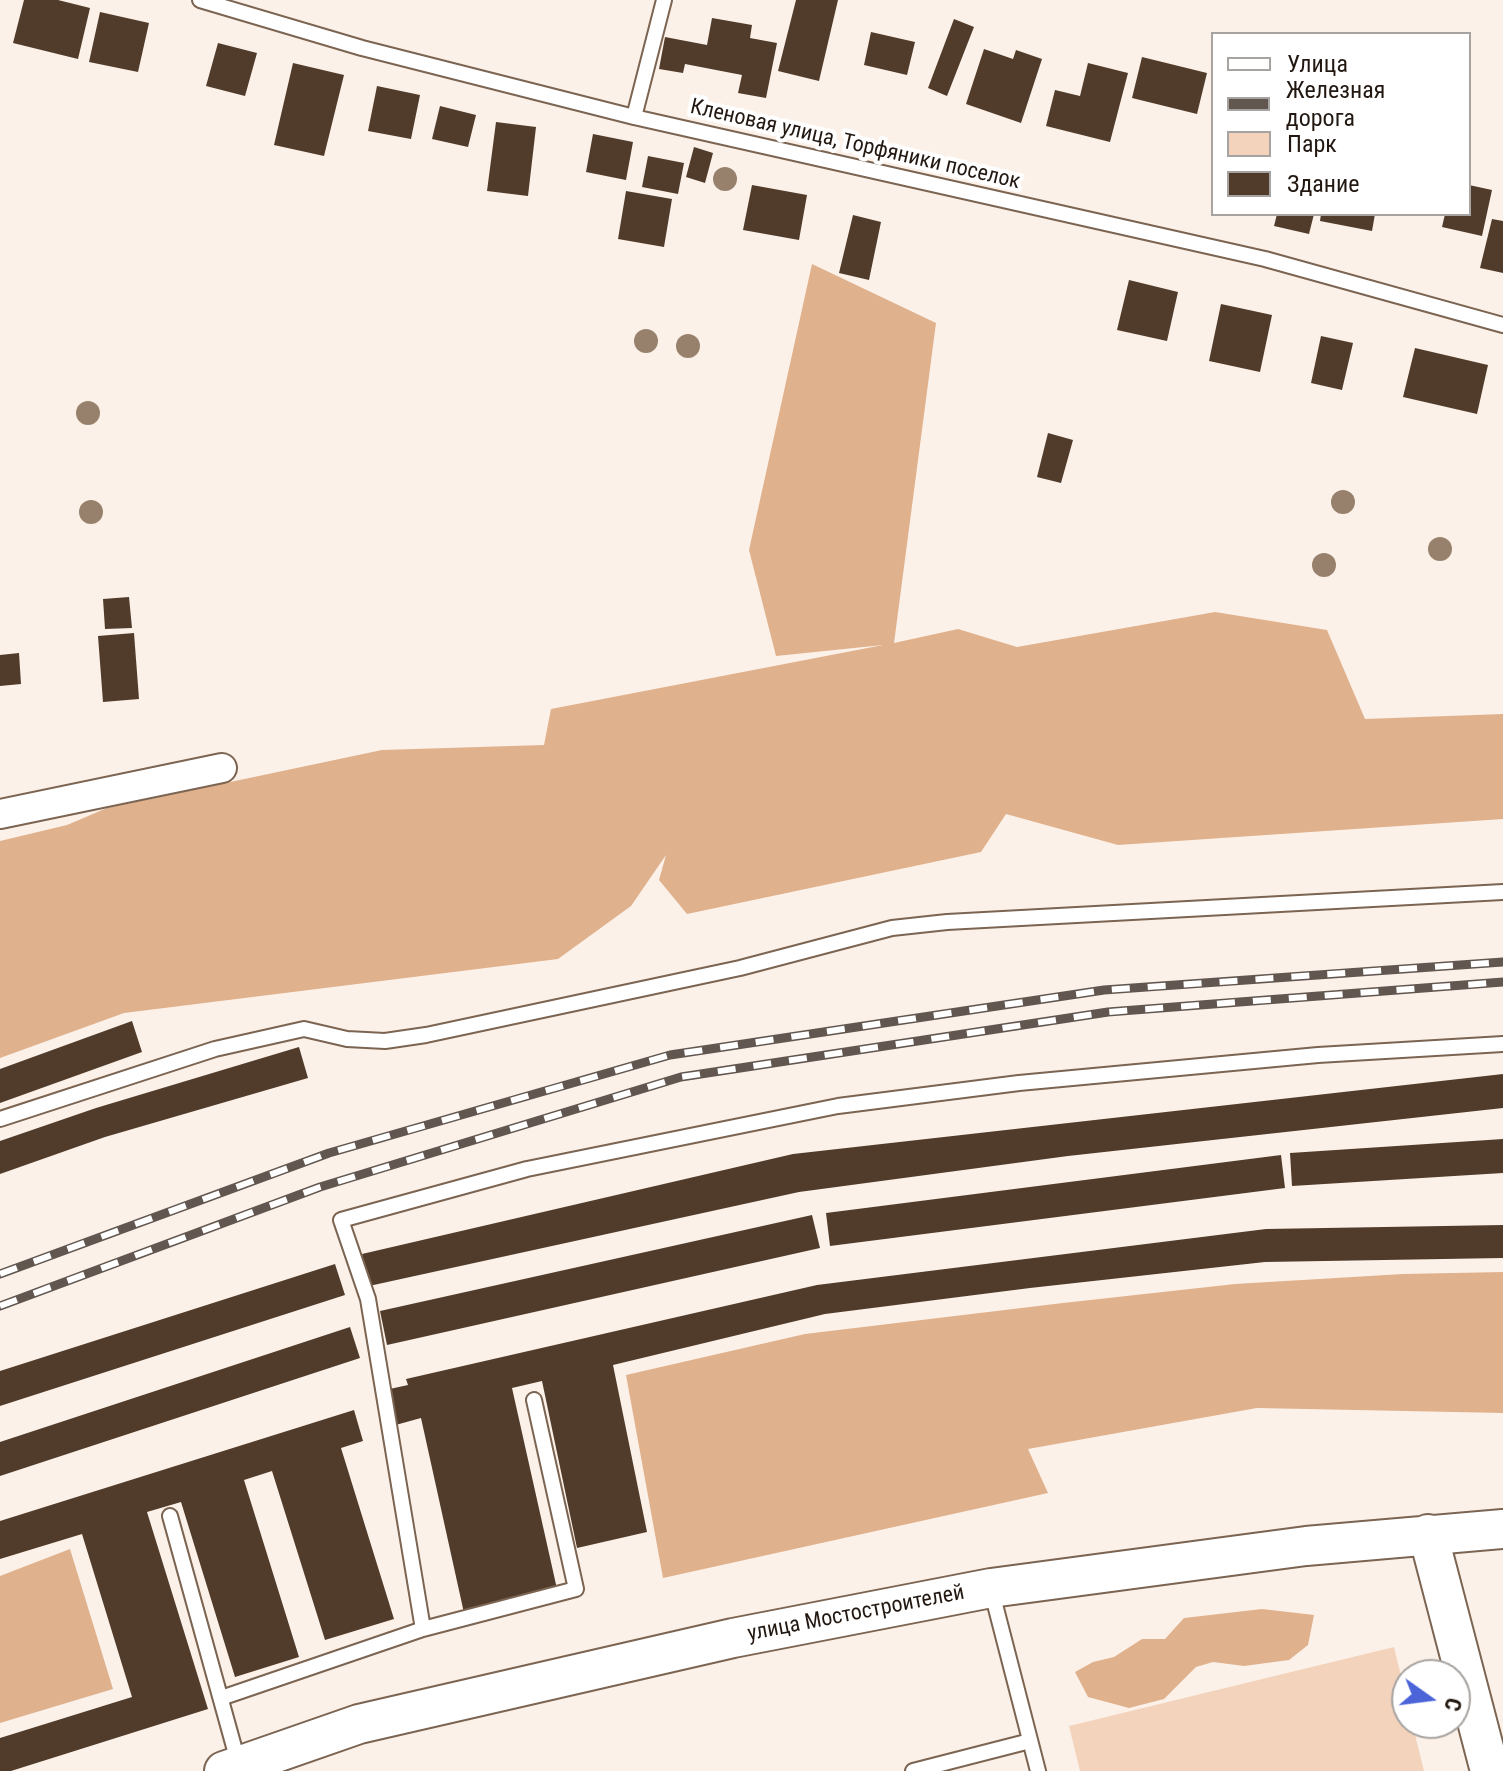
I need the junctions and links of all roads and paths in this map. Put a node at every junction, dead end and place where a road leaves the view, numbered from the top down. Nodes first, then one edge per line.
1 (200, 0) edge
2 (664, 0) edge
3 (634, 117) junction
4 (1503, 325) edge
5 (222, 768) dead end
6 (0, 814) edge
7 (1503, 892) edge
8 (1503, 1044) edge
9 (0, 1119) edge
10 (534, 1400) dead end
11 (170, 1516) dead end
12 (1503, 1529) edge
13 (1428, 1534) junction
14 (991, 1588) junction
15 (423, 1629) junction
16 (221, 1698) junction
17 (1030, 1741) junction
18 (231, 1768) edge
19 (913, 1771) edge
20 (1038, 1771) edge
21 (1490, 1771) edge

1 - 3 lane, Кленовая улица, Торфяники поселок
2 - 3 lane
3 - 4 lane, Кленовая улица, Торфяники поселок
5 - 6 street
7 - 9 lane
8 - 15 lane
10 - 15 lane
11 - 16 lane
12 - 13 main road, улица Мостостроителей
13 - 14 main road, улица Мостостроителей
13 - 21 main road
14 - 17 lane
14 - 18 main road, улица Мостостроителей
15 - 16 lane
16 - 18 lane
17 - 19 lane
17 - 20 lane

